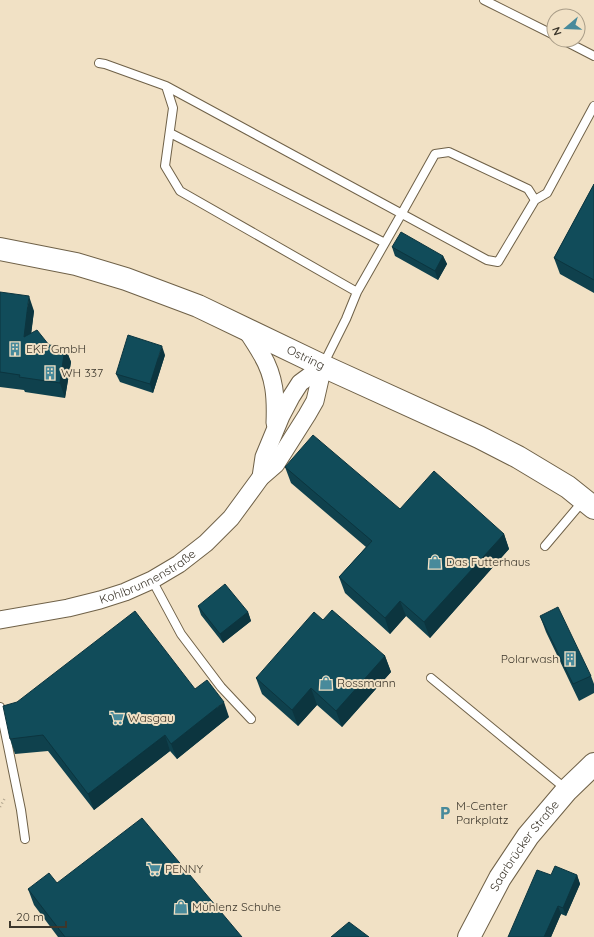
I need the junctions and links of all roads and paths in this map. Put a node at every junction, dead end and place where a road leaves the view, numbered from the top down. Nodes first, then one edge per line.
1 (484, 0) edge
2 (546, 31) edge
3 (578, 48) edge
4 (594, 56) edge
5 (99, 62) dead end
6 (166, 86) junction
7 (594, 106) edge
8 (170, 133) junction
9 (535, 200) junction
10 (402, 214) junction
11 (385, 243) junction
12 (0, 249) edge
13 (357, 292) junction
14 (245, 328) junction
15 (323, 366) junction
16 (275, 431) junction
17 (261, 477) junction
18 (589, 504) edge
19 (545, 546) dead end
20 (152, 580) junction
21 (0, 620) edge
22 (431, 678) dead end
23 (0, 706) edge
24 (251, 719) dead end
25 (594, 764) edge
26 (567, 790) junction
27 (25, 839) dead end
28 (468, 937) edge

1 - 2 lane
3 - 4 lane
5 - 6 lane
6 - 8 lane
6 - 10 lane
7 - 9 lane
8 - 11 lane
8 - 13 lane
9 - 10 lane
9 - 10 lane
10 - 11 lane
11 - 13 lane
12 - 14 street, Ostring
13 - 15 lane
14 - 15 street, Ostring
14 - 16 street, Kohlbrunnenstraße
15 - 16 street, Kohlbrunnenstraße
15 - 17 street, Kohlbrunnenstraße
15 - 18 street, Ostring
16 - 17 street, Kohlbrunnenstraße
17 - 20 street, Kohlbrunnenstraße
18 - 19 lane
20 - 21 street, Kohlbrunnenstraße
20 - 24 lane
22 - 26 lane
23 - 27 lane
25 - 26 street, Saarbrücker Straße
26 - 28 street, Saarbrücker Straße

